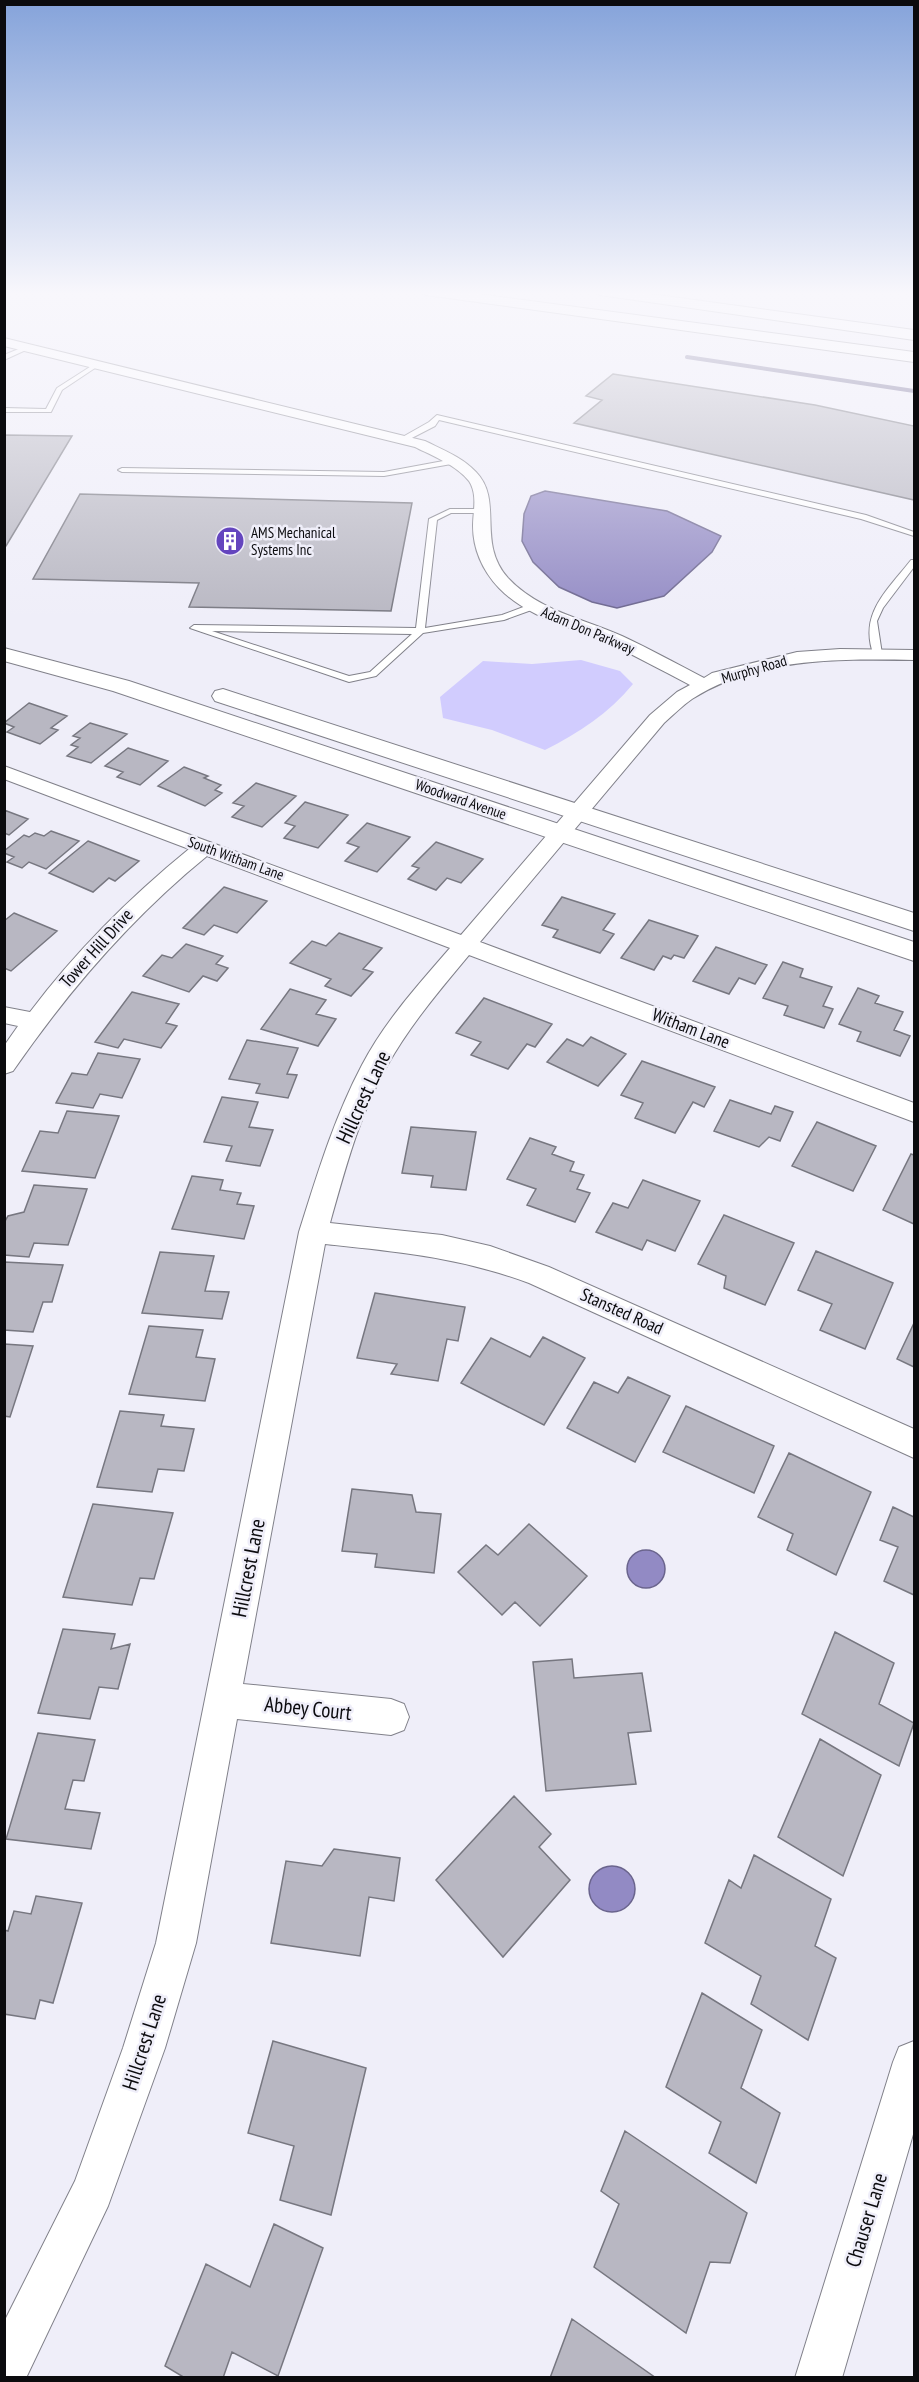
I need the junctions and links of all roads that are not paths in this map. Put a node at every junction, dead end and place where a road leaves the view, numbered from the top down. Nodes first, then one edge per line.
1 (53, 402) edge
2 (250, 402) edge
3 (4, 410) edge
4 (403, 439) junction
5 (454, 461) junction
6 (122, 470) dead end
7 (482, 511) junction
8 (915, 534) edge
9 (915, 562) edge
10 (534, 606) junction
11 (420, 631) junction
12 (4, 633) edge
13 (4, 654) edge
14 (877, 654) junction
15 (915, 655) edge
16 (173, 680) dead end
17 (704, 685) junction
18 (206, 690) dead end
19 (4, 772) edge
20 (567, 822) junction
21 (205, 847) junction
22 (915, 922) edge
23 (468, 944) junction
24 (915, 952) edge
25 (4, 1015) edge
26 (34, 1021) junction
27 (4, 1065) edge
28 (915, 1113) edge
29 (313, 1232) junction
30 (915, 1444) edge
31 (224, 1700) junction
32 (391, 1717) dead end
33 (915, 2062) edge
34 (4, 2372) edge
35 (818, 2378) edge

1 - 3 lane
2 - 4 street, Adam Don Parkway
4 - 5 street, Adam Don Parkway
4 - 8 lane
5 - 6 lane
5 - 7 street, Adam Don Parkway
7 - 10 street, Adam Don Parkway
7 - 11 lane
9 - 14 lane
10 - 11 lane
10 - 17 street, Adam Don Parkway
11 - 11 lane
12 - 16 main road
13 - 20 main road, Woodward Avenue
14 - 15 street, Murphy Road
14 - 17 street, Murphy Road
17 - 20 street, Murphy Road
18 - 20 main road, Woodward Avenue
19 - 21 street, South Witham Lane
20 - 22 main road, Woodward Avenue
20 - 23 street, Hillcrest Lane
20 - 24 main road, Woodward Avenue
21 - 23 street, South Witham Lane
21 - 26 street, Tower Hill Drive
23 - 28 street, Witham Lane
23 - 29 street, Hillcrest Lane
25 - 26 street
26 - 27 street, Tower Hill Drive
29 - 30 street, Stansted Road
29 - 31 street, Hillcrest Lane
31 - 32 street, Abbey Court
31 - 34 street, Hillcrest Lane
33 - 35 street, Chauser Lane

